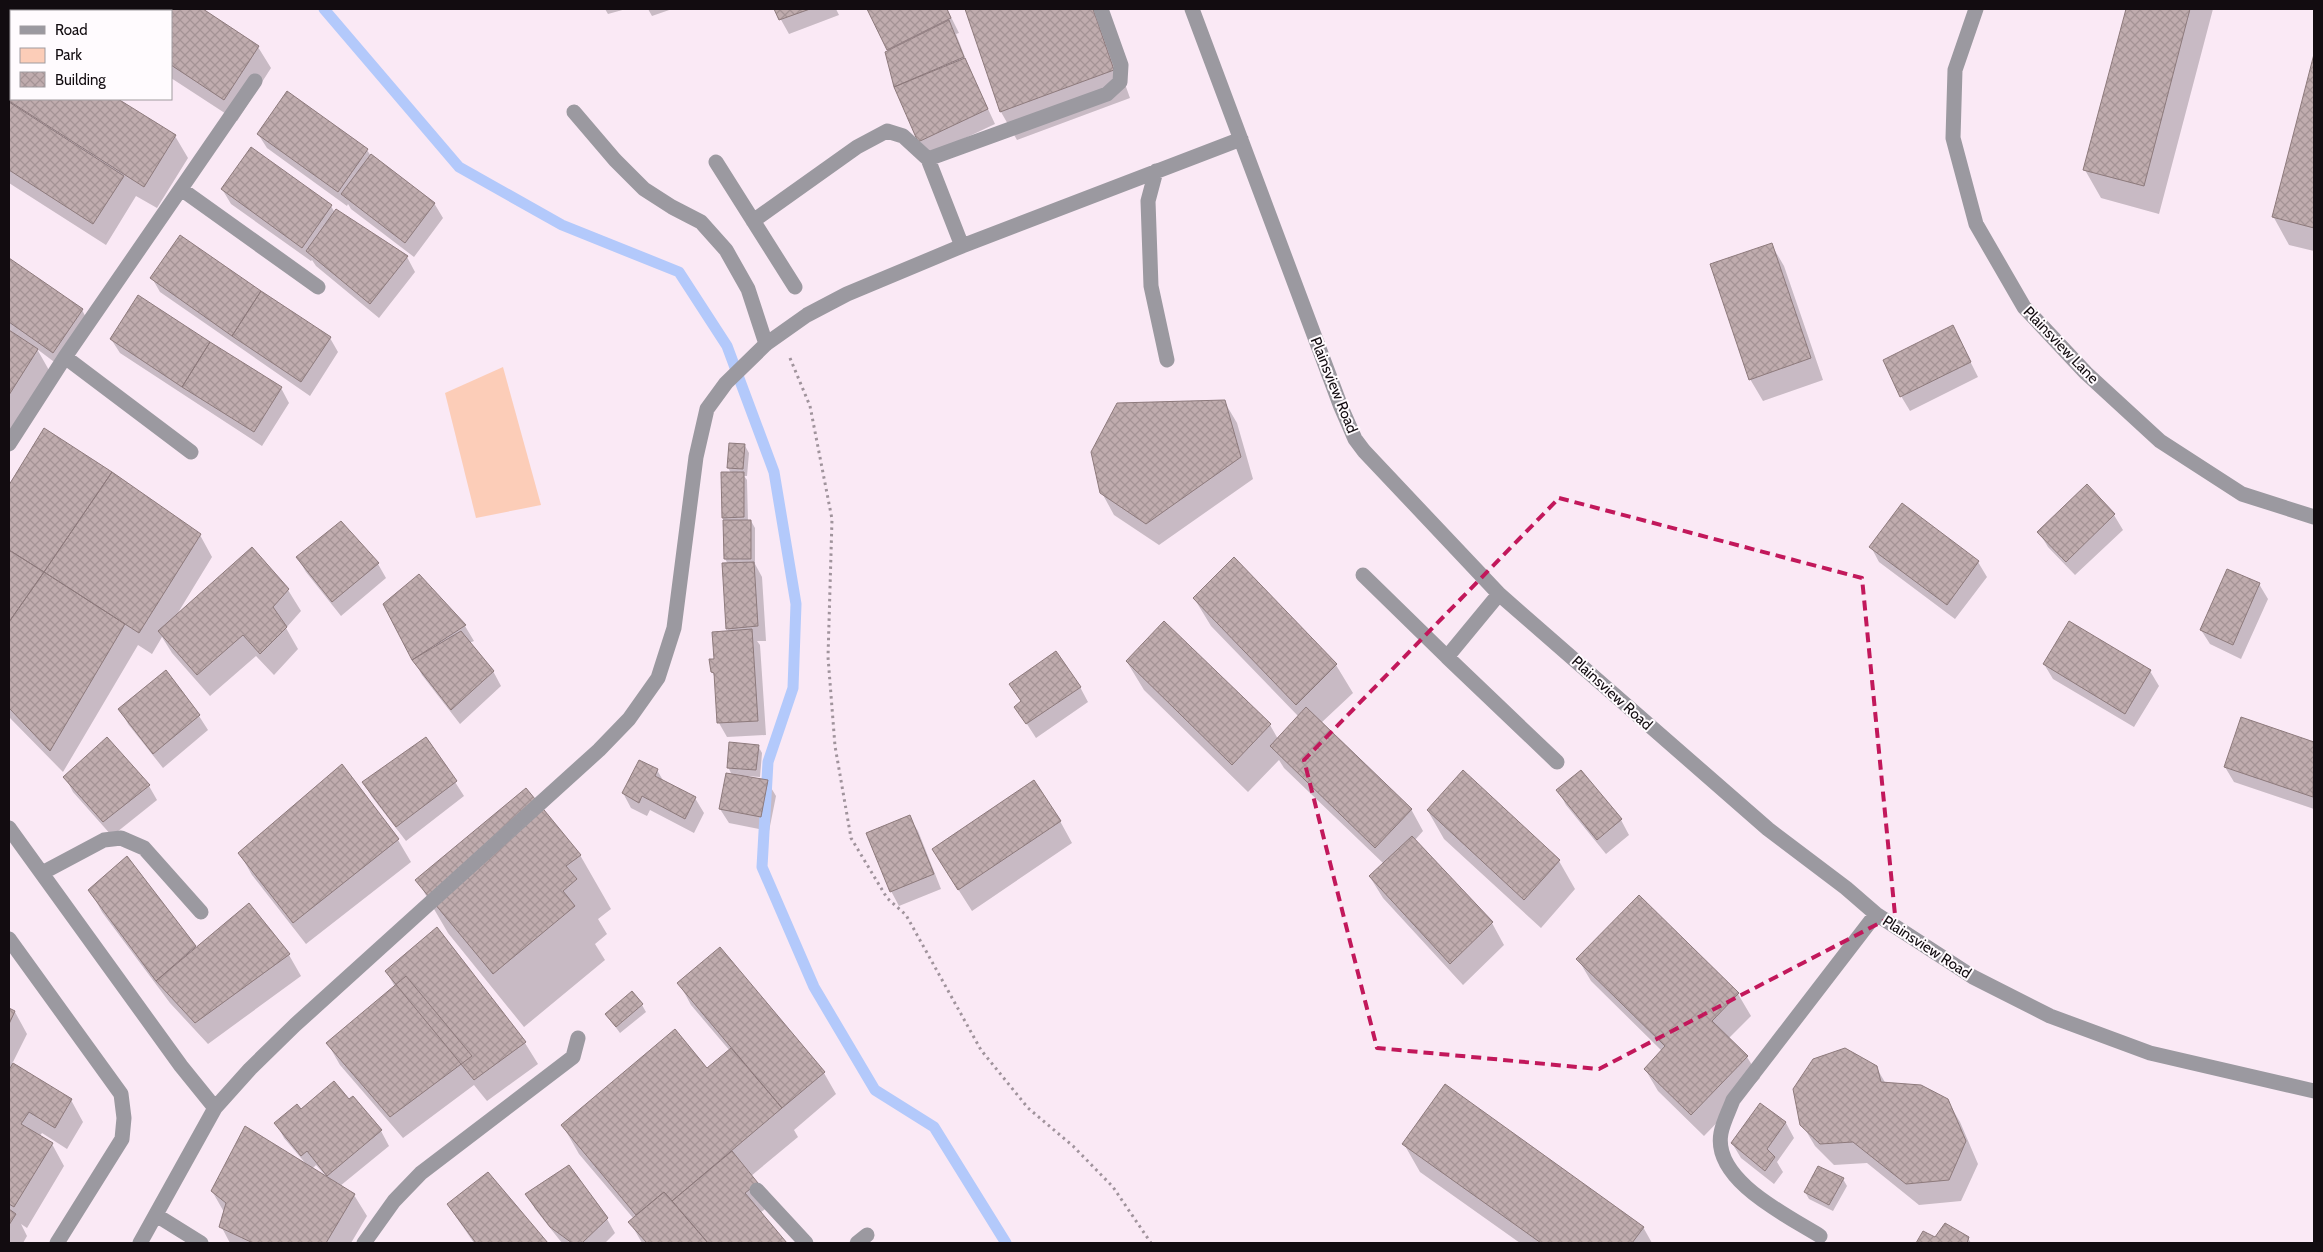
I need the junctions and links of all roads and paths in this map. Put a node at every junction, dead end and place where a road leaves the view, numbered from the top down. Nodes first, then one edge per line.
1 (1101, 9) edge
2 (1192, 9) edge
3 (1976, 9) edge
4 (255, 81) dead end
5 (574, 112) dead end
6 (1240, 140) junction
7 (928, 159) junction
8 (716, 162) dead end
9 (1156, 171) junction
10 (181, 189) junction
11 (753, 221) junction
12 (962, 246) junction
13 (318, 287) dead end
14 (795, 287) dead end
15 (781, 335) junction
16 (766, 344) junction
17 (64, 357) junction
18 (1167, 360) dead end
19 (9, 444) edge
20 (191, 452) dead end
21 (2314, 517) edge
22 (1363, 575) dead end
23 (1500, 594) junction
24 (1447, 657) junction
25 (1557, 762) dead end
26 (9, 828) edge
27 (42, 874) junction
28 (201, 912) dead end
29 (1876, 914) junction
30 (9, 939) edge
31 (578, 1038) dead end
32 (2314, 1091) edge
33 (215, 1108) junction
34 (756, 1190) dead end
35 (156, 1215) junction
36 (1820, 1236) dead end
37 (57, 1243) edge
38 (140, 1243) edge
39 (200, 1243) edge
40 (364, 1243) edge
41 (806, 1243) edge
42 (1151, 1243) edge

1 - 7 street
2 - 6 street, Plainsview Road
3 - 21 street, Plainsview Lane
4 - 10 street
5 - 16 street
6 - 9 street
6 - 23 street, Plainsview Road
7 - 11 street
7 - 12 street
8 - 11 street
9 - 12 street
9 - 18 street
10 - 13 street
10 - 17 street
11 - 14 street
12 - 15 street
15 - 16 street
15 - 42 path
16 - 33 street
17 - 19 street
17 - 20 street
22 - 24 street
23 - 24 street
23 - 29 street, Plainsview Road
24 - 25 street
26 - 27 street
27 - 28 street
27 - 33 street
29 - 32 street, Plainsview Road
29 - 36 street
30 - 37 street
31 - 40 street
33 - 35 street
34 - 41 street
35 - 38 street
35 - 39 street

